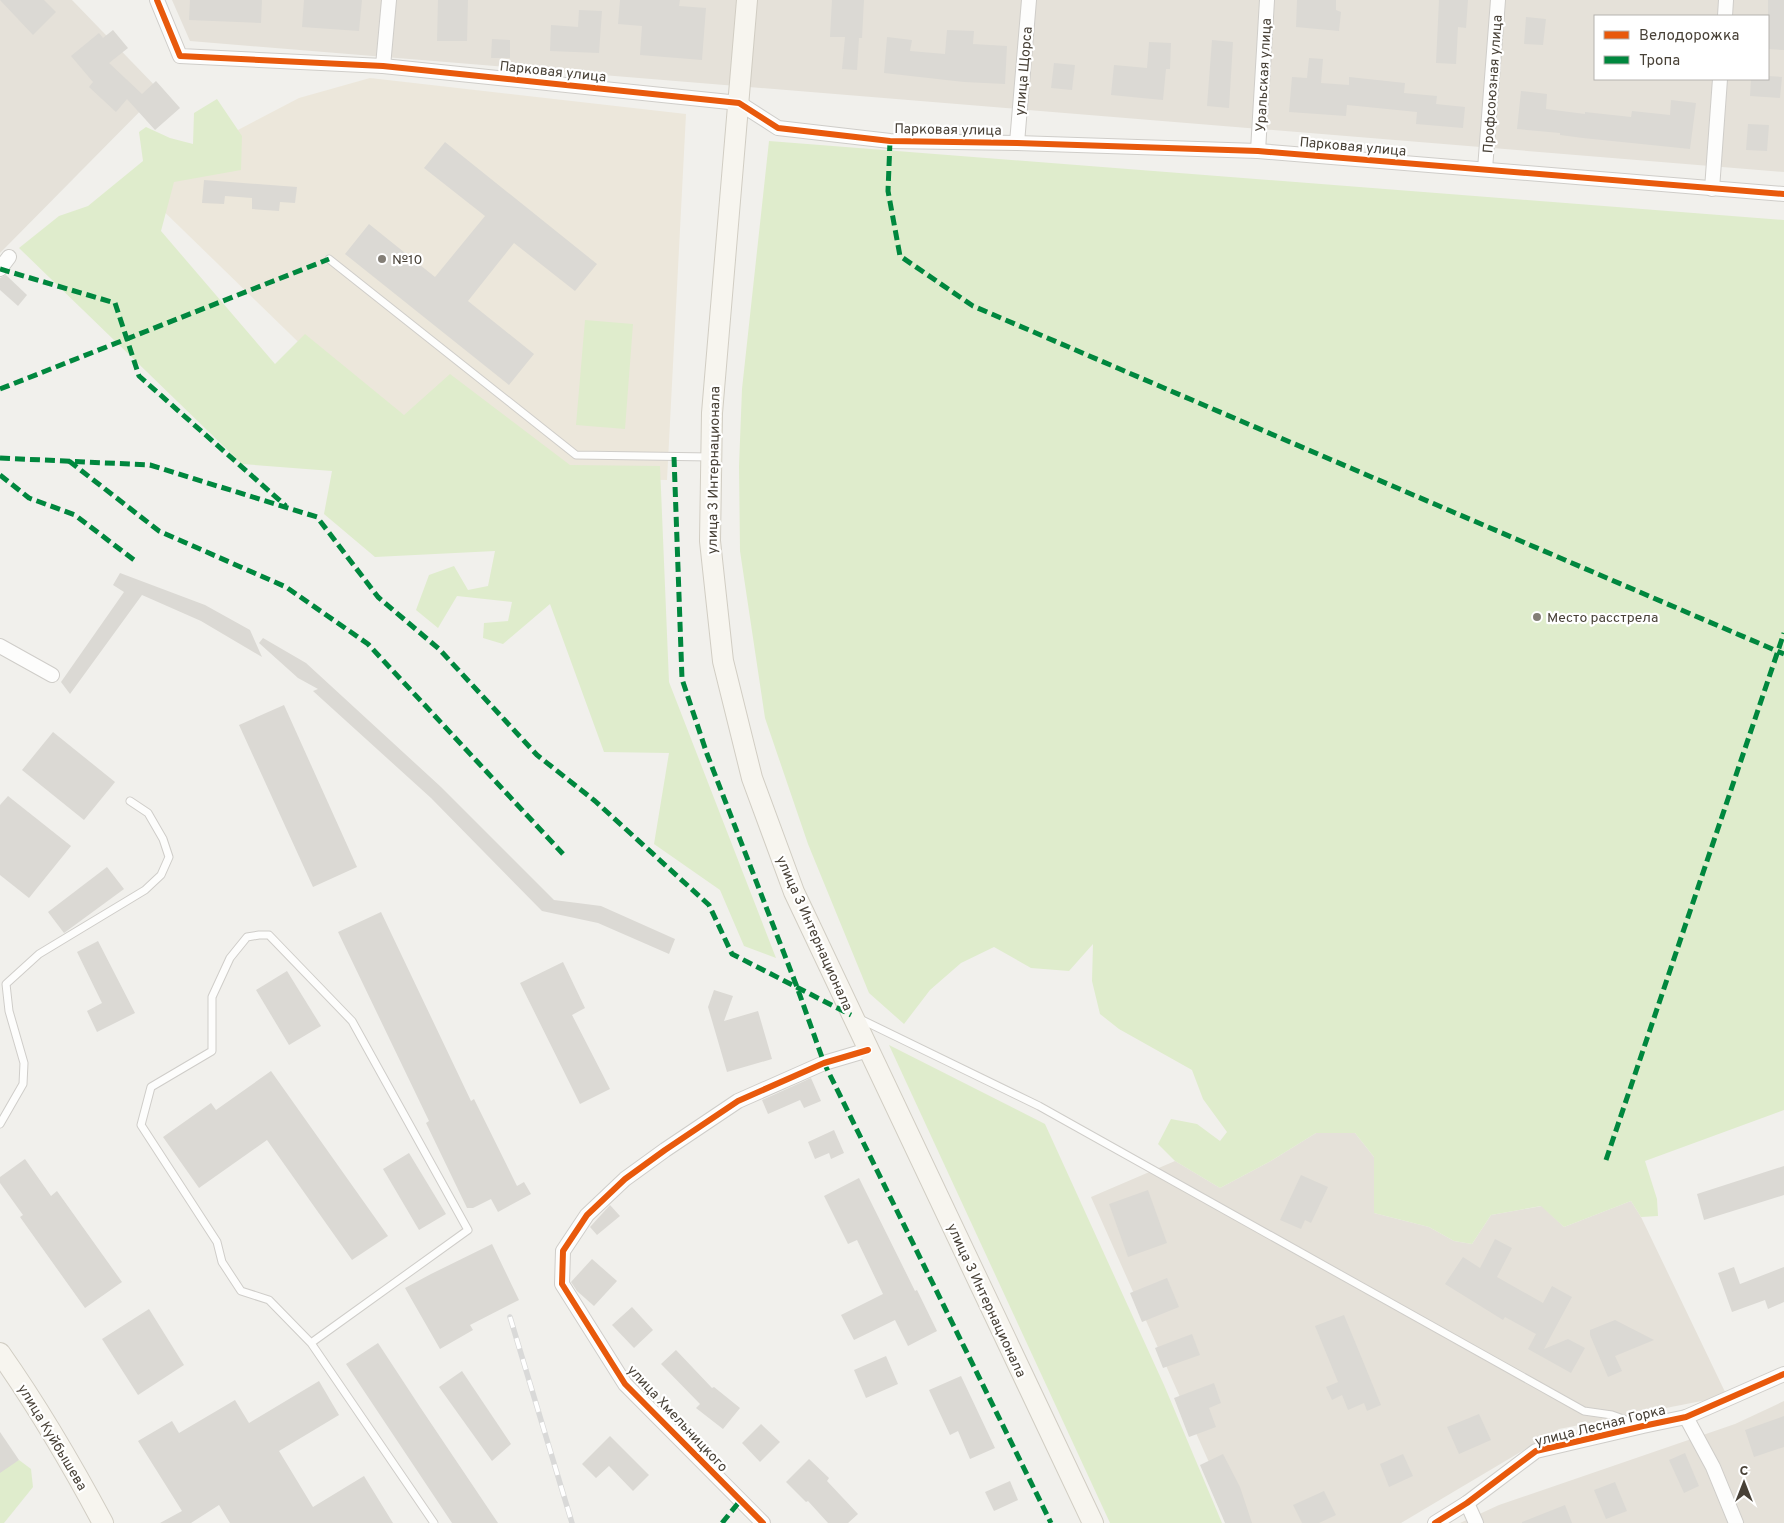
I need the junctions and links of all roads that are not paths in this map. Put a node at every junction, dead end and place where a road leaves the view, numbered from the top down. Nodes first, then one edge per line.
1 (157, 0) edge
2 (390, 0) edge
3 (747, 0) edge
4 (1029, 0) edge
5 (1267, 0) edge
6 (1498, 0) edge
7 (1726, 0) edge
8 (1725, 15) edge
9 (383, 66) junction
10 (1720, 80) edge
11 (739, 103) junction
12 (1017, 143) junction
13 (1258, 151) junction
14 (1485, 169) junction
15 (1712, 190) junction
16 (1784, 194) edge
17 (9, 258) dead end
18 (329, 259) dead end
19 (0, 269) edge
20 (711, 457) junction
21 (0, 646) edge
22 (52, 675) dead end
23 (130, 801) dead end
24 (851, 1015) junction
25 (868, 1050) junction
26 (0, 1124) edge
27 (311, 1343) junction
28 (0, 1353) edge
29 (1784, 1374) edge
30 (1686, 1417) junction
31 (1642, 1426) junction
32 (1467, 1503) junction
33 (103, 1523) edge
34 (434, 1523) edge
35 (763, 1523) edge
36 (1092, 1523) edge
37 (1435, 1523) edge
38 (1476, 1523) edge
39 (1736, 1523) edge

1 - 9 street, Парковая улица
2 - 9 street
3 - 11 main road, улица 3 Интернационала
4 - 12 street, улица Щорса
5 - 13 street, Уральская улица
6 - 14 street, Профсоюзная улица
7 - 8 street
9 - 11 street, Парковая улица
10 - 15 street
11 - 12 street, Парковая улица
11 - 20 main road, улица 3 Интернационала
12 - 13 street, Парковая улица
13 - 14 street, Парковая улица
14 - 15 street, Парковая улица
15 - 16 street, Парковая улица
17 - 19 street
18 - 20 lane
20 - 24 main road, улица 3 Интернационала
21 - 22 street
23 - 26 lane
24 - 25 main road, улица 3 Интернационала
24 - 31 lane
25 - 35 street, улица Хмельницкого
25 - 36 main road, улица 3 Интернационала
27 - 27 lane
27 - 34 lane
28 - 33 main road, улица Куйбышева
29 - 30 street, улица Лесная Горка
30 - 31 street, улица Лесная Горка
30 - 39 street
31 - 32 street, улица Лесная Горка
32 - 37 street, улица Лесная Горка
32 - 38 street

